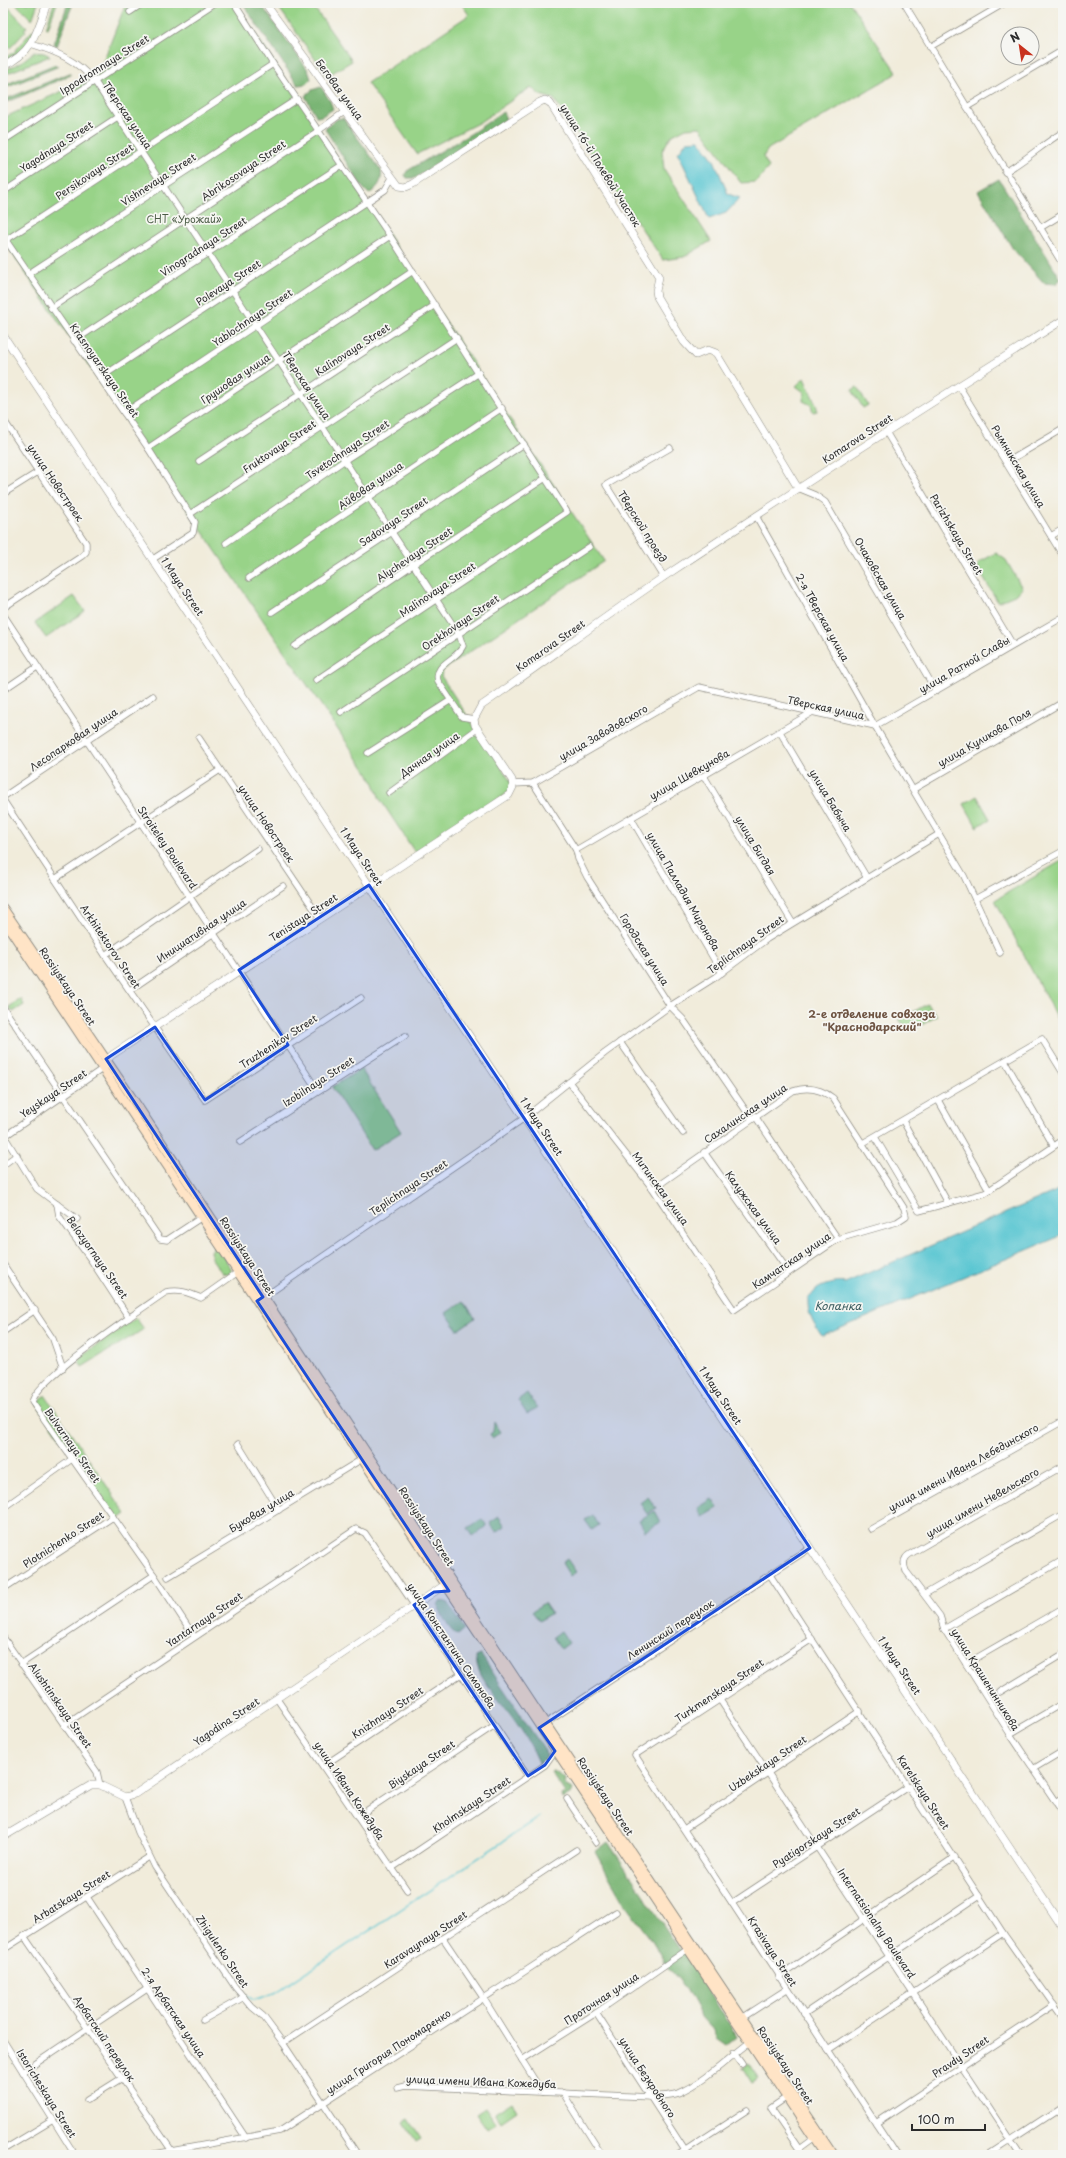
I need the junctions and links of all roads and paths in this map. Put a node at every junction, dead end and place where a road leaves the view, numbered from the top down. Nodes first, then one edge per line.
1 (47, 3) edge
2 (143, 3) edge
3 (215, 3) edge
4 (234, 3) edge
5 (265, 3) edge
6 (904, 3) edge
7 (1005, 3) edge
8 (130, 12) dead end
9 (31, 44) junction
10 (930, 47) junction
11 (1063, 50) edge
12 (272, 64) junction
13 (3, 66) edge
14 (94, 80) junction
15 (297, 99) junction
16 (967, 106) junction
17 (344, 112) junction
18 (119, 116) junction
19 (318, 131) junction
20 (1063, 132) edge
21 (3, 141) edge
22 (141, 150) junction
23 (342, 165) junction
24 (1005, 172) junction
25 (392, 178) junction
26 (164, 185) junction
27 (399, 186) joint
28 (3, 192) edge
29 (367, 202) junction
30 (1063, 214) edge
31 (186, 219) junction
32 (1040, 228) junction
33 (390, 236) junction
34 (4, 238) edge
35 (209, 254) junction
36 (1063, 265) edge
37 (413, 271) junction
38 (28, 274) junction
39 (233, 290) junction
40 (435, 305) junction
41 (51, 308) junction
42 (1063, 320) edge
43 (256, 325) junction
44 (3, 335) edge
45 (457, 338) junction
46 (74, 341) junction
47 (279, 359) junction
48 (479, 373) junction
49 (100, 378) junction
50 (959, 386) junction
51 (301, 393) junction
52 (502, 408) junction
53 (124, 413) junction
54 (3, 419) edge
55 (324, 427) junction
56 (1063, 429) edge
57 (886, 432) junction
58 (524, 444) junction
59 (148, 448) junction
60 (670, 448) dead end
61 (345, 460) junction
62 (199, 461) dead end
63 (1007, 462) junction
64 (38, 472) junction
65 (544, 479) junction
66 (798, 488) junction
67 (3, 494) edge
68 (369, 496) junction
69 (190, 514) junction
70 (757, 519) junction
71 (1063, 529) edge
72 (393, 532) junction
73 (1051, 536) junction
74 (226, 543) dead end
75 (589, 547) dead end
76 (1063, 556) edge
77 (153, 559) junction
78 (414, 564) junction
79 (664, 577) junction
80 (249, 578) dead end
81 (436, 600) junction
82 (3, 608) edge
83 (272, 612) dead end
84 (3, 614) edge
85 (1063, 616) edge
86 (459, 634) junction
87 (1013, 645) junction
88 (295, 646) dead end
89 (37, 667) junction
90 (316, 680) dead end
91 (699, 687) joint
92 (3, 690) edge
93 (936, 691) junction
94 (154, 696) dead end
95 (451, 700) junction
96 (1063, 702) edge
97 (341, 712) dead end
98 (811, 713) junction
99 (475, 716) junction
100 (875, 726) junction
101 (477, 729) junction
102 (780, 732) junction
103 (199, 738) dead end
104 (86, 740) junction
105 (368, 753) dead end
106 (220, 770) junction
107 (704, 776) junction
108 (533, 783) junction
109 (513, 784) junction
110 (914, 789) junction
111 (389, 793) dead end
112 (3, 798) edge
113 (631, 818) junction
114 (142, 822) junction
115 (940, 834) junction
116 (258, 848) dead end
117 (576, 850) junction
118 (1063, 851) edge
119 (867, 878) junction
120 (55, 879) junction
121 (369, 885) junction
122 (283, 886) dead end
123 (190, 896) junction
124 (975, 900) junction
125 (3, 908) edge
126 (320, 918) junction
127 (3, 919) edge
128 (792, 922) junction
129 (213, 932) junction
130 (1000, 953) dead end
131 (105, 955) junction
132 (239, 970) junction
133 (722, 972) junction
134 (130, 990) junction
135 (361, 998) dead end
136 (670, 1006) junction
137 (3, 1007) edge
138 (155, 1027) junction
139 (405, 1036) dead end
140 (620, 1042) junction
141 (288, 1046) junction
142 (1005, 1061) junction
143 (105, 1064) junction
144 (1063, 1073) edge
145 (568, 1083) junction
146 (318, 1091) junction
147 (64, 1096) junction
148 (205, 1100) joint
149 (938, 1100) junction
150 (753, 1117) junction
151 (525, 1118) junction
152 (902, 1121) junction
153 (682, 1133) dead end
154 (4, 1135) edge
155 (875, 1137) junction
156 (1063, 1140) edge
157 (861, 1141) junction
158 (240, 1142) dead end
159 (1053, 1145) junction
160 (704, 1152) junction
161 (17, 1155) junction
162 (3, 1164) edge
163 (653, 1189) junction
164 (989, 1190) junction
165 (948, 1203) junction
166 (57, 1204) junction
167 (906, 1216) joint
168 (202, 1217) junction
169 (77, 1219) dead end
170 (838, 1239) junction
171 (3, 1264) edge
172 (238, 1272) junction
173 (789, 1272) junction
174 (260, 1299) junction
175 (35, 1310) junction
176 (734, 1310) joint
177 (129, 1318) junction
178 (3, 1332) edge
179 (63, 1368) junction
180 (1063, 1421) edge
181 (238, 1444) dead end
182 (72, 1459) junction
183 (362, 1459) junction
184 (1063, 1466) edge
185 (3, 1508) edge
186 (279, 1510) junction
187 (1063, 1514) edge
188 (113, 1517) junction
189 (356, 1529) joint
190 (871, 1530) dead end
191 (810, 1548) junction
192 (910, 1554) joint
193 (1063, 1560) edge
194 (437, 1572) junction
195 (154, 1575) junction
196 (770, 1575) junction
197 (168, 1577) dead end
198 (448, 1583) junction
199 (3, 1589) edge
200 (434, 1592) junction
201 (925, 1594) junction
202 (452, 1597) junction
203 (414, 1605) junction
204 (1063, 1608) edge
205 (944, 1629) junction
206 (194, 1636) junction
207 (3, 1637) edge
208 (812, 1639) junction
209 (1063, 1654) edge
210 (21, 1664) junction
211 (966, 1664) junction
212 (461, 1674) junction
213 (1000, 1692) dead end
214 (277, 1699) junction
215 (720, 1700) junction
216 (1063, 1704) edge
217 (860, 1711) junction
218 (64, 1725) junction
219 (495, 1725) junction
220 (542, 1725) junction
221 (1010, 1734) junction
222 (555, 1750) junction
223 (1063, 1751) edge
224 (636, 1756) joint
225 (323, 1766) junction
226 (1033, 1769) junction
227 (768, 1773) junction
228 (528, 1776) junction
229 (100, 1785) junction
230 (909, 1786) junction
231 (125, 1797) junction
232 (1063, 1797) edge
233 (567, 1799) dead end
234 (1055, 1802) junction
235 (1063, 1813) edge
236 (357, 1817) junction
237 (684, 1829) junction
238 (3, 1837) edge
239 (596, 1843) dead end
240 (817, 1848) junction
241 (576, 1850) dead end
242 (149, 1857) junction
243 (955, 1857) junction
244 (392, 1868) junction
245 (407, 1890) dead end
246 (980, 1896) junction
247 (87, 1897) junction
248 (732, 1903) junction
249 (616, 1912) dead end
250 (864, 1920) junction
251 (1063, 1928) edge
252 (1003, 1932) junction
253 (24, 1936) junction
254 (443, 1938) junction
255 (688, 1949) junction
256 (3, 1950) edge
257 (888, 1957) junction
258 (779, 1977) junction
259 (147, 1989) junction
260 (787, 1989) junction
261 (913, 1993) junction
262 (244, 1997) junction
263 (484, 1999) junction
264 (1054, 2005) junction
265 (596, 2013) junction
266 (804, 2014) junction
267 (742, 2018) junction
268 (1063, 2018) edge
269 (203, 2020) dead end
270 (87, 2028) junction
271 (3, 2040) edge
272 (750, 2042) junction
273 (283, 2043) junction
274 (828, 2050) junction
275 (734, 2053) junction
276 (522, 2060) junction
277 (742, 2064) dead end
278 (962, 2066) junction
279 (23, 2072) junction
280 (122, 2078) junction
281 (397, 2088) dead end
282 (542, 2092) junction
283 (563, 2093) junction
284 (651, 2097) junction
285 (787, 2097) junction
286 (87, 2100) dead end
287 (324, 2103) junction
288 (1062, 2108) edge
289 (747, 2110) dead end
290 (53, 2120) junction
291 (876, 2123) junction
292 (246, 2138) junction
293 (814, 2138) junction
294 (1010, 2141) junction
295 (3, 2150) edge
296 (172, 2151) junction
297 (687, 2153) edge
298 (75, 2155) edge
299 (149, 2155) edge
300 (358, 2155) edge
301 (602, 2155) edge
302 (678, 2155) edge
303 (825, 2155) edge
304 (834, 2155) edge
305 (897, 2155) edge
306 (988, 2155) edge
307 (1020, 2155) edge

1 - 9 street
2 - 8 street
3 - 14 street, Ippodromnaya Street
4 - 12 street
5 - 17 street, Беговая улица
6 - 10 street
7 - 10 street
9 - 13 street
9 - 14 street, Тверская улица
10 - 16 street
11 - 16 street
12 - 15 street
12 - 22 street, Persikovaya Street
14 - 18 street, Тверская улица
14 - 21 street, Ippodromnaya Street
15 - 19 street
15 - 26 street, Vishnevaya Street
16 - 24 street
17 - 19 street, Abrikosovaya Street
17 - 25 street, Беговая улица
18 - 22 street, Тверская улица
18 - 28 street, Yagodnaya Street
19 - 23 street
19 - 31 street, Abrikosovaya Street
20 - 24 street
22 - 26 street, Тверская улица
22 - 34 street, Persikovaya Street
23 - 29 street
23 - 35 street, Vinogradnaya Street
24 - 32 street
25 - 27 street, Беговая улица
25 - 29 street, Polevaya Street
26 - 31 street, Тверская улица
26 - 38 street, Vishnevaya Street
27 - 66 street, улица 16-й Полевой Участок
29 - 33 street
29 - 39 street, Polevaya Street
30 - 32 street
31 - 35 street, Тверская улица
31 - 41 street, Abrikosovaya Street
32 - 36 street
33 - 37 street
33 - 43 street, Yablochnaya Street
34 - 38 street, Krasnoyarskaya Street
35 - 39 street, Тверская улица
35 - 46 street, Vinogradnaya Street
37 - 40 street
37 - 47 street, Грушовая улица
38 - 41 street, Krasnoyarskaya Street
39 - 43 street, Тверская улица
39 - 49 street, Polevaya Street
40 - 45 street
40 - 51 street, Kalinovaya Street
41 - 46 street, Krasnoyarskaya Street
42 - 50 street, Komarova Street
43 - 47 street, Тверская улица
43 - 53 street, Yablochnaya Street
44 - 77 street, 1 Maya Street
45 - 48 street
45 - 55 street, Fruktovaya Street
46 - 49 street, Krasnoyarskaya Street
47 - 51 street, Тверская улица
47 - 59 street, Грушовая улица
48 - 52 street
48 - 61 street, Tsvetochnaya Street
49 - 53 street, Krasnoyarskaya Street
50 - 57 street, Komarova Street
50 - 63 street, Рымникская улица
51 - 55 street, Тверская улица
51 - 62 street, Kalinovaya Street
52 - 58 street
52 - 68 street, Айвовая улица
53 - 59 street, Krasnoyarskaya Street
54 - 64 street, улица Новостроек
55 - 61 street, Тверская улица
55 - 69 street, Fruktovaya Street
56 - 63 street
57 - 66 street, Komarova Street
57 - 87 street, Parizhskaya Street
58 - 65 street
58 - 72 street, Sadovaya Street
59 - 69 street, Krasnoyarskaya Street
60 - 79 street, Тверской проезд
61 - 68 street, Тверская улица
61 - 74 street, Tsvetochnaya Street
63 - 73 street, Рымникская улица
64 - 67 street
64 - 82 street, улица Новостроек
65 - 78 street, Alychevaya Street
65 - 81 street, Malinovaya Street
66 - 70 street, Komarova Street
66 - 93 street, Очаковская улица
68 - 72 street, Тверская улица
68 - 80 street, Айвовая улица
69 - 77 street
70 - 79 street, Komarova Street
70 - 100 street, 2-я Тверская улица
71 - 73 street
72 - 78 street, Тверская улица
72 - 83 street, Sadovaya Street
73 - 76 street, Рымникская улица
75 - 86 street, Orekhovaya Street
77 - 121 street, 1 Maya Street
78 - 81 street, Тверская улица
78 - 88 street, Alychevaya Street
79 - 99 street, Komarova Street
81 - 86 street, Тверская улица
81 - 90 street, Malinovaya Street
84 - 89 street, Stroiteley Boulevard
85 - 87 street, улица Ратной Славы
86 - 95 street
86 - 97 street, Orekhovaya Street
87 - 93 street, улица Ратной Славы
89 - 92 street
89 - 104 street, Stroiteley Boulevard
91 - 98 street, Тверская улица
91 - 108 street, улица Заводовского
93 - 100 street, улица Ратной Славы
94 - 104 street, Лесопарковая улица
95 - 99 street
95 - 105 street
96 - 110 street, улица Куликова Поля
98 - 100 street, Тверская улица
98 - 102 street, улица Шевкунова
99 - 101 street
100 - 110 street, Тверская улица
101 - 109 street
101 - 111 street, Дачная улица
102 - 107 street, улица Шевкунова
102 - 119 street, улица Бабыча
103 - 106 street, улица Новостроек
104 - 112 street, Лесопарковая улица
104 - 114 street, Stroiteley Boulevard
106 - 114 street
106 - 126 street, улица Новостроек
107 - 113 street, улица Шевкунова
107 - 128 street, улица Бигдая
108 - 109 street, улица Заводовского
108 - 117 street, Городская улица
109 - 121 street, Tenistaya Street
110 - 115 street, Тверская улица
112 - 120 street, Arkhitektorov Street
113 - 117 street, улица Шевкунова
113 - 133 street, улица Палладия Миронова
114 - 120 street
114 - 123 street, Stroiteley Boulevard
115 - 119 street, Teplichnaya Street
115 - 124 street, Тверская улица
116 - 123 street
117 - 136 street, Городская улица
118 - 124 street
119 - 128 street, Teplichnaya Street
120 - 131 street, Arkhitektorov Street
121 - 126 street, Tenistaya Street
121 - 151 street, 1 Maya Street
122 - 129 street, Инициативная улица
123 - 129 street, Stroiteley Boulevard
123 - 131 street
124 - 130 street
125 - 143 main road, Rossiyskaya Street
126 - 132 street, Tenistaya Street
127 - 143 main road, Rossiyskaya Street
128 - 133 street, Teplichnaya Street
129 - 132 street, Stroiteley Boulevard
129 - 134 street, Инициативная улица
131 - 134 street, Arkhitektorov Street
132 - 138 street, Tenistaya Street
132 - 141 street, Stroiteley Boulevard
133 - 136 street, Teplichnaya Street
134 - 138 street, Arkhitektorov Street
135 - 141 street, Truzhenikov Street
136 - 140 street, Teplichnaya Street
136 - 150 street, Городская улица
137 - 147 street
138 - 143 street, Tenistaya Street
138 - 148 street, Arkhitektorov Street
139 - 146 street, Izobilnaya Street
140 - 145 street, Teplichnaya Street
140 - 153 street
141 - 146 street, Stroiteley Boulevard
141 - 148 street, Truzhenikov Street
142 - 144 street
142 - 149 street
142 - 159 street
143 - 147 street, Yeyskaya Street
143 - 168 main road, Rossiyskaya Street
143 - 174 main road, Rossiyskaya Street
145 - 151 street, Teplichnaya Street
145 - 163 street, Митинская улица
146 - 158 street, Izobilnaya Street
147 - 154 street, Yeyskaya Street
147 - 168 street
149 - 152 street
149 - 164 street
150 - 157 street, Сахалинская улица
150 - 160 street, Сахалинская улица
150 - 170 street, Городская улица
151 - 174 street, Teplichnaya Street
151 - 191 street, 1 Maya Street
152 - 155 street
152 - 165 street
154 - 161 street, Belozyornaya Street
155 - 157 street
155 - 165 street
156 - 159 street
157 - 167 street, Сахалинская улица
159 - 164 street
160 - 163 street, Сахалинская улица
160 - 173 street, Калужская улица
161 - 162 street
161 - 166 street, Belozyornaya Street
163 - 176 street, Митинская улица
164 - 165 street
166 - 169 street, Belozyornaya Street
166 - 177 street, Belozyornaya Street
167 - 170 street, Камчатская улица
168 - 172 main road, Rossiyskaya Street
170 - 173 street, Камчатская улица
171 - 175 street
172 - 174 main road, Rossiyskaya Street
172 - 177 street
173 - 176 street, Камчатская улица
174 - 183 main road, Rossiyskaya Street
174 - 198 main road, Rossiyskaya Street
175 - 178 street
175 - 179 street
177 - 179 street
179 - 182 street, Bulvarnaya Street
180 - 190 street, улица имени Ивана Лебединского
181 - 186 street
182 - 185 street
182 - 188 street, Bulvarnaya Street
183 - 186 street, Буковая улица
183 - 194 main road, Rossiyskaya Street
184 - 192 street, улица имени Невельского
186 - 197 street, Буковая улица
187 - 201 street
188 - 195 street, Bulvarnaya Street
188 - 199 street, Plotnichenko Street
189 - 203 street, улица Константина Симонова
189 - 206 street, Yantarnaya Street
191 - 196 street, Ленинский переулок
191 - 251 street, 1 Maya Street
192 - 201 street, улица Крашенинникова
193 - 205 street
194 - 198 main road, Rossiyskaya Street
194 - 200 street
195 - 206 street, Bulvarnaya Street
195 - 210 street
196 - 208 street, Karelskaya Street
196 - 220 street, Ленинский переулок
198 - 200 street, Yagodina Street
198 - 202 main road, Rossiyskaya Street
198 - 220 main road, Rossiyskaya Street
200 - 202 street
200 - 203 street, Yagodina Street
201 - 205 street, улица Крашенинникова
202 - 220 main road, Rossiyskaya Street
203 - 212 street, улица Константина Симонова
203 - 214 street, Yagodina Street
204 - 211 street
205 - 211 street, улица Крашенинникова
206 - 218 street, Yantarnaya Street
207 - 210 street, Alushtinskaya Street
208 - 215 street, Turkmenskaya Street
208 - 217 street, Karelskaya Street
209 - 213 street
210 - 218 street, Alushtinskaya Street
211 - 221 street, улица Крашенинникова
212 - 219 street, улица Константина Симонова
212 - 225 street, Knizhnaya Street
214 - 225 street, улица Ивана Кожедуба
214 - 231 street, Yagodina Street
215 - 224 street, Turkmenskaya Street
215 - 227 street, Internatsionalny Boulevard
216 - 221 street
217 - 227 street, Uzbekskaya Street
217 - 230 street, Karelskaya Street
218 - 229 street, Alushtinskaya Street
219 - 228 street, улица Константина Симонова
219 - 236 street, Biyskaya Street
220 - 222 main road, Rossiyskaya Street
220 - 267 main road, Rossiyskaya Street
221 - 226 street, улица Крашенинникова
222 - 228 street, Kholmskaya Street
222 - 255 main road, Rossiyskaya Street
223 - 226 street
224 - 237 street, Krasivaya Street
225 - 236 street, улица Ивана Кожедуба
226 - 234 street, улица Крашенинникова
227 - 237 street, Uzbekskaya Street
227 - 240 street, Internatsionalny Boulevard
228 - 244 street, Kholmskaya Street
229 - 231 street
229 - 238 street
230 - 240 street, Pyatigorskaya Street
230 - 243 street, Karelskaya Street
231 - 242 street, Zhigulenko Street
232 - 234 street
233 - 239 street
234 - 235 street, улица Крашенинникова
236 - 244 street, улица Ивана Кожедуба
237 - 248 street, Krasivaya Street
240 - 248 street, Pyatigorskaya Street
240 - 250 street, Internatsionalny Boulevard
241 - 254 street, Karavaynaya Street
242 - 247 street, Arbatskaya Street
242 - 262 street, Zhigulenko Street
243 - 246 street, Karelskaya Street
243 - 250 street
244 - 245 street, улица Ивана Кожедуба
246 - 252 street, Karelskaya Street
246 - 257 street
247 - 253 street, Arbatskaya Street
247 - 259 street, 2-я Арбатская улица
248 - 258 street, Krasivaya Street
249 - 263 street, улица Григория Пономаренко
250 - 257 street, Internatsionalny Boulevard
250 - 258 street
252 - 261 street
252 - 264 street, Karelskaya Street
253 - 256 street, Arbatskaya Street
253 - 270 street, Арбатский переулок
254 - 263 street
254 - 273 street, Karavaynaya Street
255 - 265 street, Проточная улица
255 - 272 main road, Rossiyskaya Street
257 - 261 street, Internatsionalny Boulevard
257 - 266 street
258 - 260 street, Krasivaya Street
259 - 270 street
259 - 292 street, 2-я Арбатская улица
260 - 266 street, Krasivaya Street
260 - 267 street
261 - 274 street
261 - 278 street, Internatsionalny Boulevard
262 - 269 street
262 - 273 street, Zhigulenko Street
263 - 276 street
263 - 287 street, улица Григория Пономаренко
264 - 268 street, Karelskaya Street
264 - 278 street, Pravdy Street
265 - 276 street, Проточная улица
265 - 284 street, улица Безкровного
266 - 274 street, Krasivaya Street
267 - 304 main road, Rossiyskaya Street
270 - 279 street
270 - 280 street, Арбатский переулок
271 - 279 street, Istoricheskaya Street
272 - 275 street, улица имени Ивана Кожедуба
272 - 285 main road, Rossiyskaya Street
273 - 287 street, Zhigulenko Street
274 - 291 street, Krasivaya Street
275 - 277 street
275 - 284 street, улица имени Ивана Кожедуба
276 - 282 street
278 - 291 street, Pravdy Street
278 - 294 street, Internatsionalny Boulevard
279 - 290 street, Istoricheskaya Street
280 - 286 street
280 - 296 street, Арбатский переулок
281 - 282 street, улица имени Ивана Кожедуба
282 - 283 street, улица имени Ивана Кожедуба
283 - 284 street, улица имени Ивана Кожедуба
283 - 301 street, улица имени Ивана Кожедуба
284 - 297 street, улица Безкровного
285 - 293 main road, Rossiyskaya Street
285 - 293 street
287 - 292 street, улица Григория Пономаренко
287 - 300 street, Zhigulenko Street
288 - 294 street
289 - 297 street
290 - 295 street
290 - 298 street, Istoricheskaya Street
291 - 305 street, Krasivaya Street
292 - 296 street, улица Григория Пономаренко
293 - 303 main road, Rossiyskaya Street
294 - 306 street
294 - 307 street, Internatsionalny Boulevard
296 - 299 street, улица Григория Пономаренко
297 - 302 street

